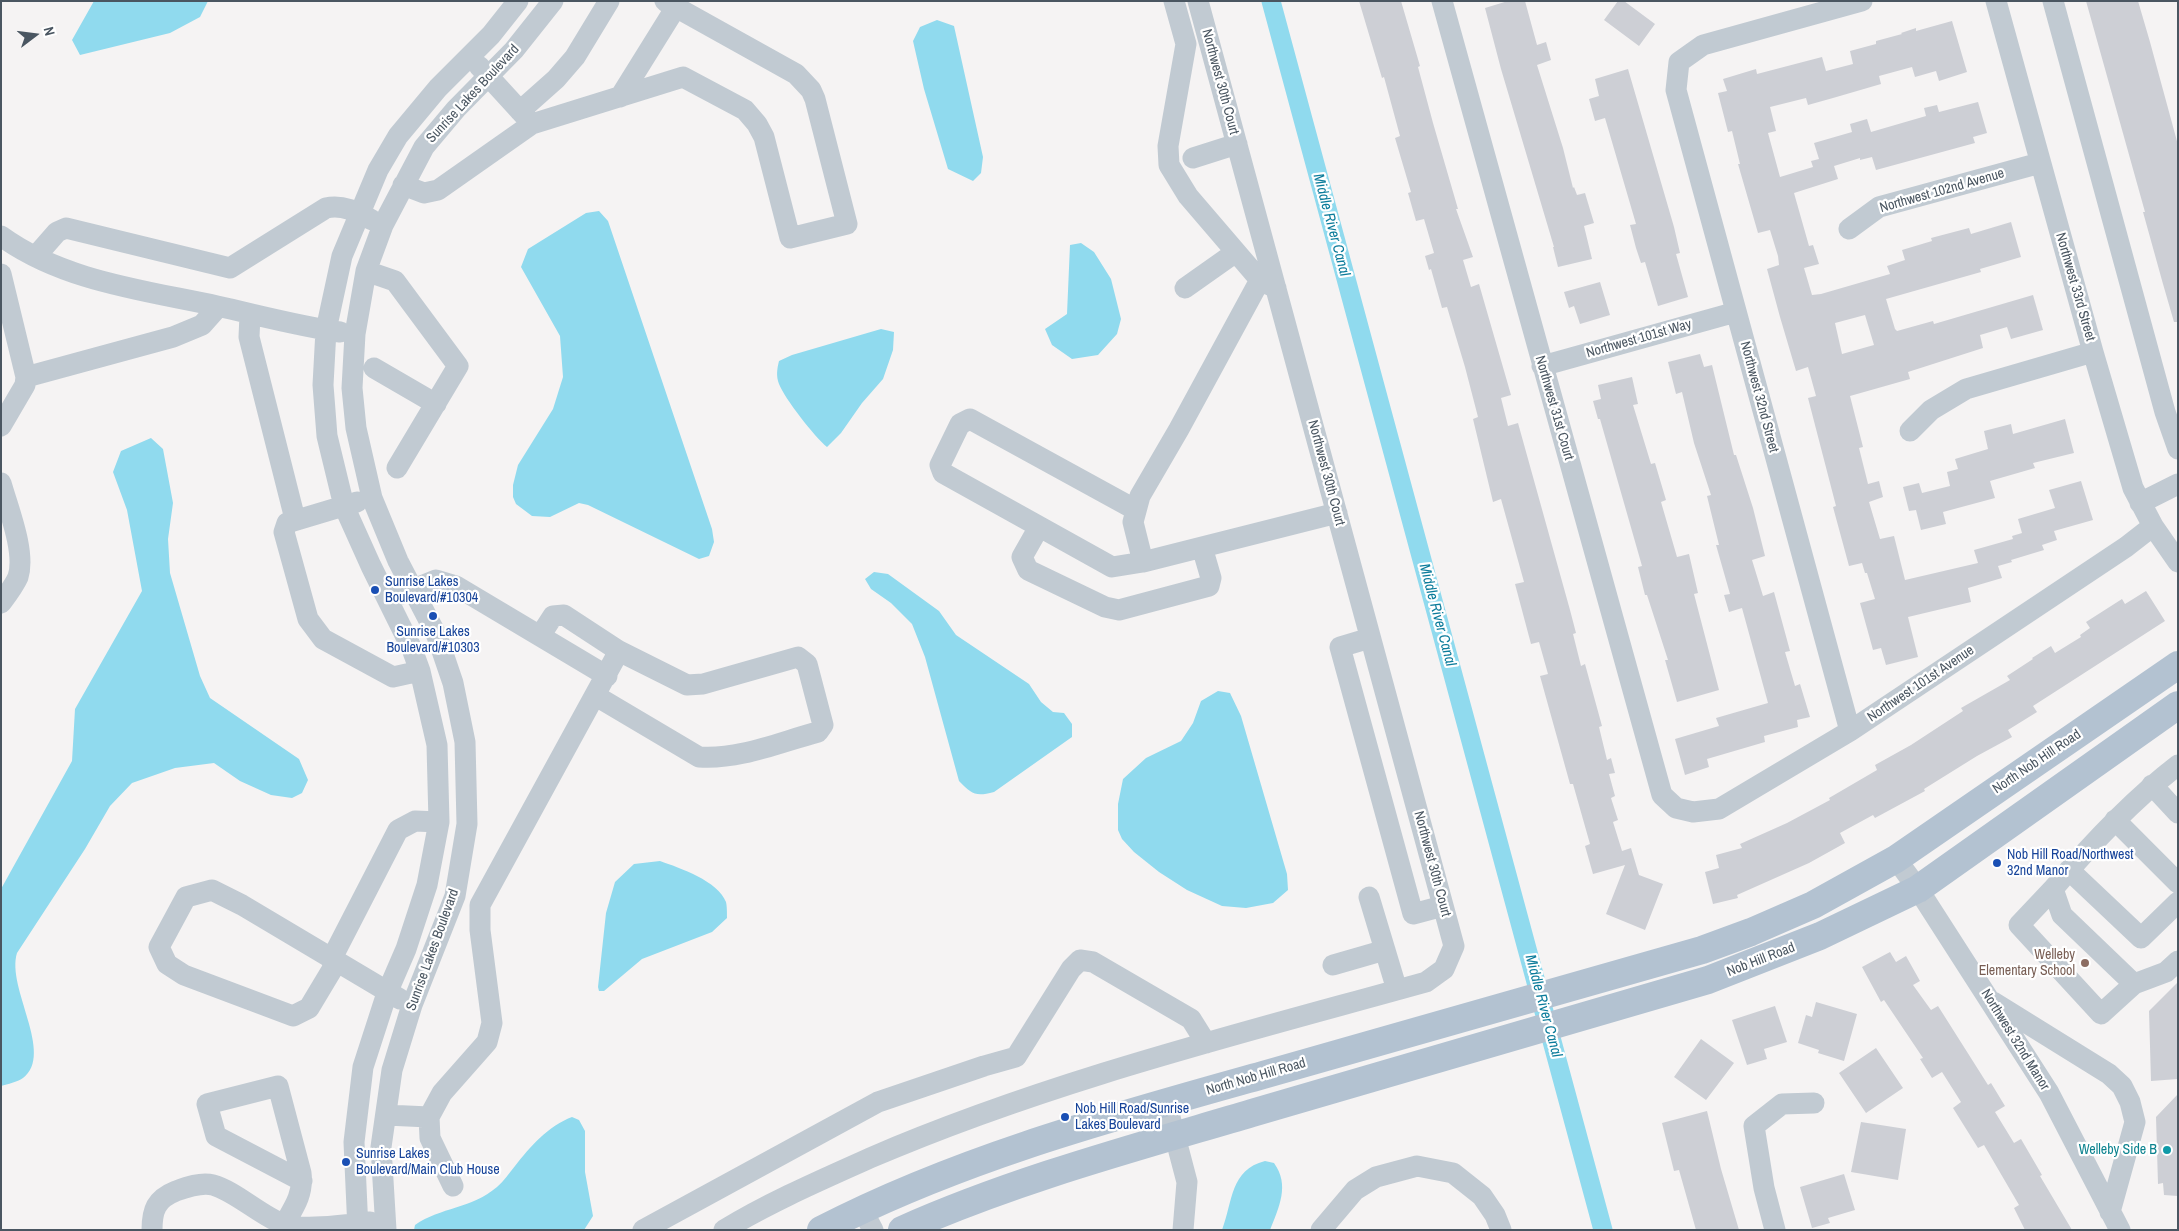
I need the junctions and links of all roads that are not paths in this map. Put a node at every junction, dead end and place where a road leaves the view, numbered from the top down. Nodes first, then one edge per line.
1 (518, 1) edge
2 (553, 1) edge
3 (609, 1) edge
4 (1174, 1) edge
5 (1198, 1) edge
6 (1442, 1) edge
7 (1862, 1) edge
8 (1996, 1) edge
9 (2054, 1) edge
10 (671, 4) edge
11 (470, 55) junction
12 (488, 77) junction
13 (620, 97) junction
14 (526, 118) junction
15 (1237, 144) junction
16 (1193, 158) dead end
17 (2040, 163) junction
18 (403, 185) junction
19 (359, 213) junction
20 (383, 225) junction
21 (1849, 229) dead end
22 (1, 236) edge
23 (1236, 252) junction
24 (36, 256) junction
25 (366, 271) junction
26 (1, 274) edge
27 (1268, 284) junction
28 (1185, 288) dead end
29 (218, 307) junction
30 (1736, 312) junction
31 (250, 315) junction
32 (326, 330) junction
33 (355, 334) junction
34 (2093, 352) junction
35 (1542, 366) junction
36 (374, 368) dead end
37 (26, 377) junction
38 (436, 404) junction
39 (1, 426) edge
40 (1910, 431) dead end
41 (2178, 449) edge
42 (397, 468) dead end
43 (1, 483) edge
44 (2178, 484) edge
45 (372, 498) junction
46 (2140, 503) junction
47 (344, 506) junction
48 (1136, 510) junction
49 (1337, 513) junction
50 (296, 519) junction
51 (2153, 526) junction
52 (1039, 527) junction
53 (1202, 547) junction
54 (1143, 562) junction
55 (2178, 562) edge
56 (413, 588) junction
57 (388, 600) junction
58 (1, 603) edge
59 (540, 636) junction
60 (1370, 638) junction
61 (619, 651) junction
62 (2178, 665) edge
63 (420, 671) junction
64 (607, 676) junction
65 (596, 696) junction
66 (2178, 705) edge
67 (1850, 731) junction
68 (2178, 765) edge
69 (2152, 785) junction
70 (1676, 808) joint
71 (2178, 813) edge
72 (2115, 820) junction
73 (438, 822) junction
74 (1896, 859) junction
75 (2069, 870) junction
76 (2178, 884) edge
77 (427, 885) junction
78 (1918, 889) junction
79 (2053, 889) junction
80 (455, 896) junction
81 (1369, 896) dead end
82 (2178, 902) edge
83 (480, 905) junction
84 (1443, 906) junction
85 (1385, 950) junction
86 (2178, 961) edge
87 (334, 962) junction
88 (1333, 965) dead end
89 (2134, 984) junction
90 (1397, 990) junction
91 (387, 993) junction
92 (1989, 999) junction
93 (412, 1005) junction
94 (1206, 1043) junction
95 (1166, 1102) junction
96 (1814, 1103) dead end
97 (386, 1115) junction
98 (428, 1117) junction
99 (1176, 1135) junction
100 (302, 1181) junction
101 (453, 1186) dead end
102 (868, 1220) edge
103 (2115, 1221) edge
104 (386, 1225) edge
105 (283, 1227) edge
106 (358, 1227) edge
107 (832, 1227) edge
108 (152, 1230) edge
109 (643, 1230) edge
110 (724, 1230) edge
111 (902, 1230) edge
112 (1183, 1230) edge
113 (1321, 1230) edge
114 (1501, 1230) edge
115 (1775, 1230) edge

1 - 11 street, Sunrise Lakes Boulevard
2 - 12 street, Sunrise Lakes Boulevard
3 - 14 street
4 - 23 street
5 - 15 street, Northwest 30th Court
6 - 35 street, Northwest 31st Court
7 - 30 street, Northwest 32nd Street
8 - 17 street, Northwest 33rd Street
9 - 41 street
10 - 13 street
10 - 13 street
11 - 12 street
11 - 19 street, Sunrise Lakes Boulevard
12 - 14 street
12 - 18 street, Sunrise Lakes Boulevard
13 - 14 street
14 - 18 street
15 - 16 street
15 - 27 street, Northwest 30th Court
17 - 21 street, Northwest 102nd Avenue
17 - 34 street, Northwest 33rd Street
18 - 20 street, Sunrise Lakes Boulevard
19 - 20 street
19 - 24 street
19 - 32 street, Sunrise Lakes Boulevard
20 - 25 street, Sunrise Lakes Boulevard
22 - 24 street
23 - 27 street
23 - 28 street
24 - 29 street
25 - 33 street, Sunrise Lakes Boulevard
25 - 38 street
26 - 37 street
27 - 48 street
27 - 49 street, Northwest 30th Court
29 - 31 street
29 - 37 street
30 - 35 street, Northwest 101st Way
30 - 67 street, Northwest 32nd Street
31 - 32 street
31 - 50 street
32 - 33 street
32 - 47 street, Sunrise Lakes Boulevard
33 - 45 street, Sunrise Lakes Boulevard
34 - 40 street
34 - 46 street, Northwest 33rd Street
35 - 70 street, Northwest 31st Court
36 - 38 street
37 - 39 street
38 - 42 street
43 - 58 street
44 - 46 street
45 - 47 street
45 - 56 street, Sunrise Lakes Boulevard
46 - 51 street, Northwest 33rd Street
47 - 50 street
47 - 57 street, Sunrise Lakes Boulevard
48 - 52 street
48 - 54 street
49 - 53 street
49 - 60 street, Northwest 30th Court
50 - 63 street
51 - 55 street, Northwest 33rd Street
51 - 67 street, Northwest 101st Avenue
52 - 53 street
52 - 54 street
53 - 54 street
56 - 57 street
56 - 59 street
56 - 80 street, Sunrise Lakes Boulevard
57 - 63 street, Sunrise Lakes Boulevard
59 - 61 street
59 - 64 street
60 - 84 street, Northwest 30th Court
60 - 84 street
61 - 64 street
61 - 65 street
62 - 74 main road, North Nob Hill Road
63 - 73 street, Sunrise Lakes Boulevard
64 - 65 street
65 - 83 street
66 - 78 main road
67 - 70 street, Northwest 101st Avenue
68 - 69 street
69 - 71 street
69 - 72 street
72 - 75 street
72 - 76 street
73 - 77 street, Sunrise Lakes Boulevard
73 - 87 street
74 - 78 street, Northwest 32nd Manor
74 - 95 main road, North Nob Hill Road
75 - 79 street
75 - 82 street
77 - 80 street
77 - 91 street, Sunrise Lakes Boulevard
78 - 92 street, Northwest 32nd Manor
78 - 99 main road, Nob Hill Road
79 - 89 street
79 - 89 street
80 - 83 street
80 - 93 street, Sunrise Lakes Boulevard
81 - 85 street
83 - 98 street
84 - 90 street, Northwest 30th Court
85 - 88 street
85 - 90 street
86 - 89 street
87 - 87 street
87 - 91 street
90 - 94 street
91 - 93 street
91 - 106 street, Sunrise Lakes Boulevard
92 - 103 street, Northwest 32nd Manor
92 - 103 street
93 - 97 street, Sunrise Lakes Boulevard
94 - 109 street
94 - 110 street
95 - 99 street
95 - 102 main road, North Nob Hill Road
96 - 115 street
97 - 98 street
97 - 104 street, Sunrise Lakes Boulevard
98 - 101 street
99 - 111 main road
99 - 112 street
100 - 100 street
100 - 105 street
102 - 107 main road, North Nob Hill Road
104 - 106 street
105 - 106 street
105 - 108 street
113 - 114 street

